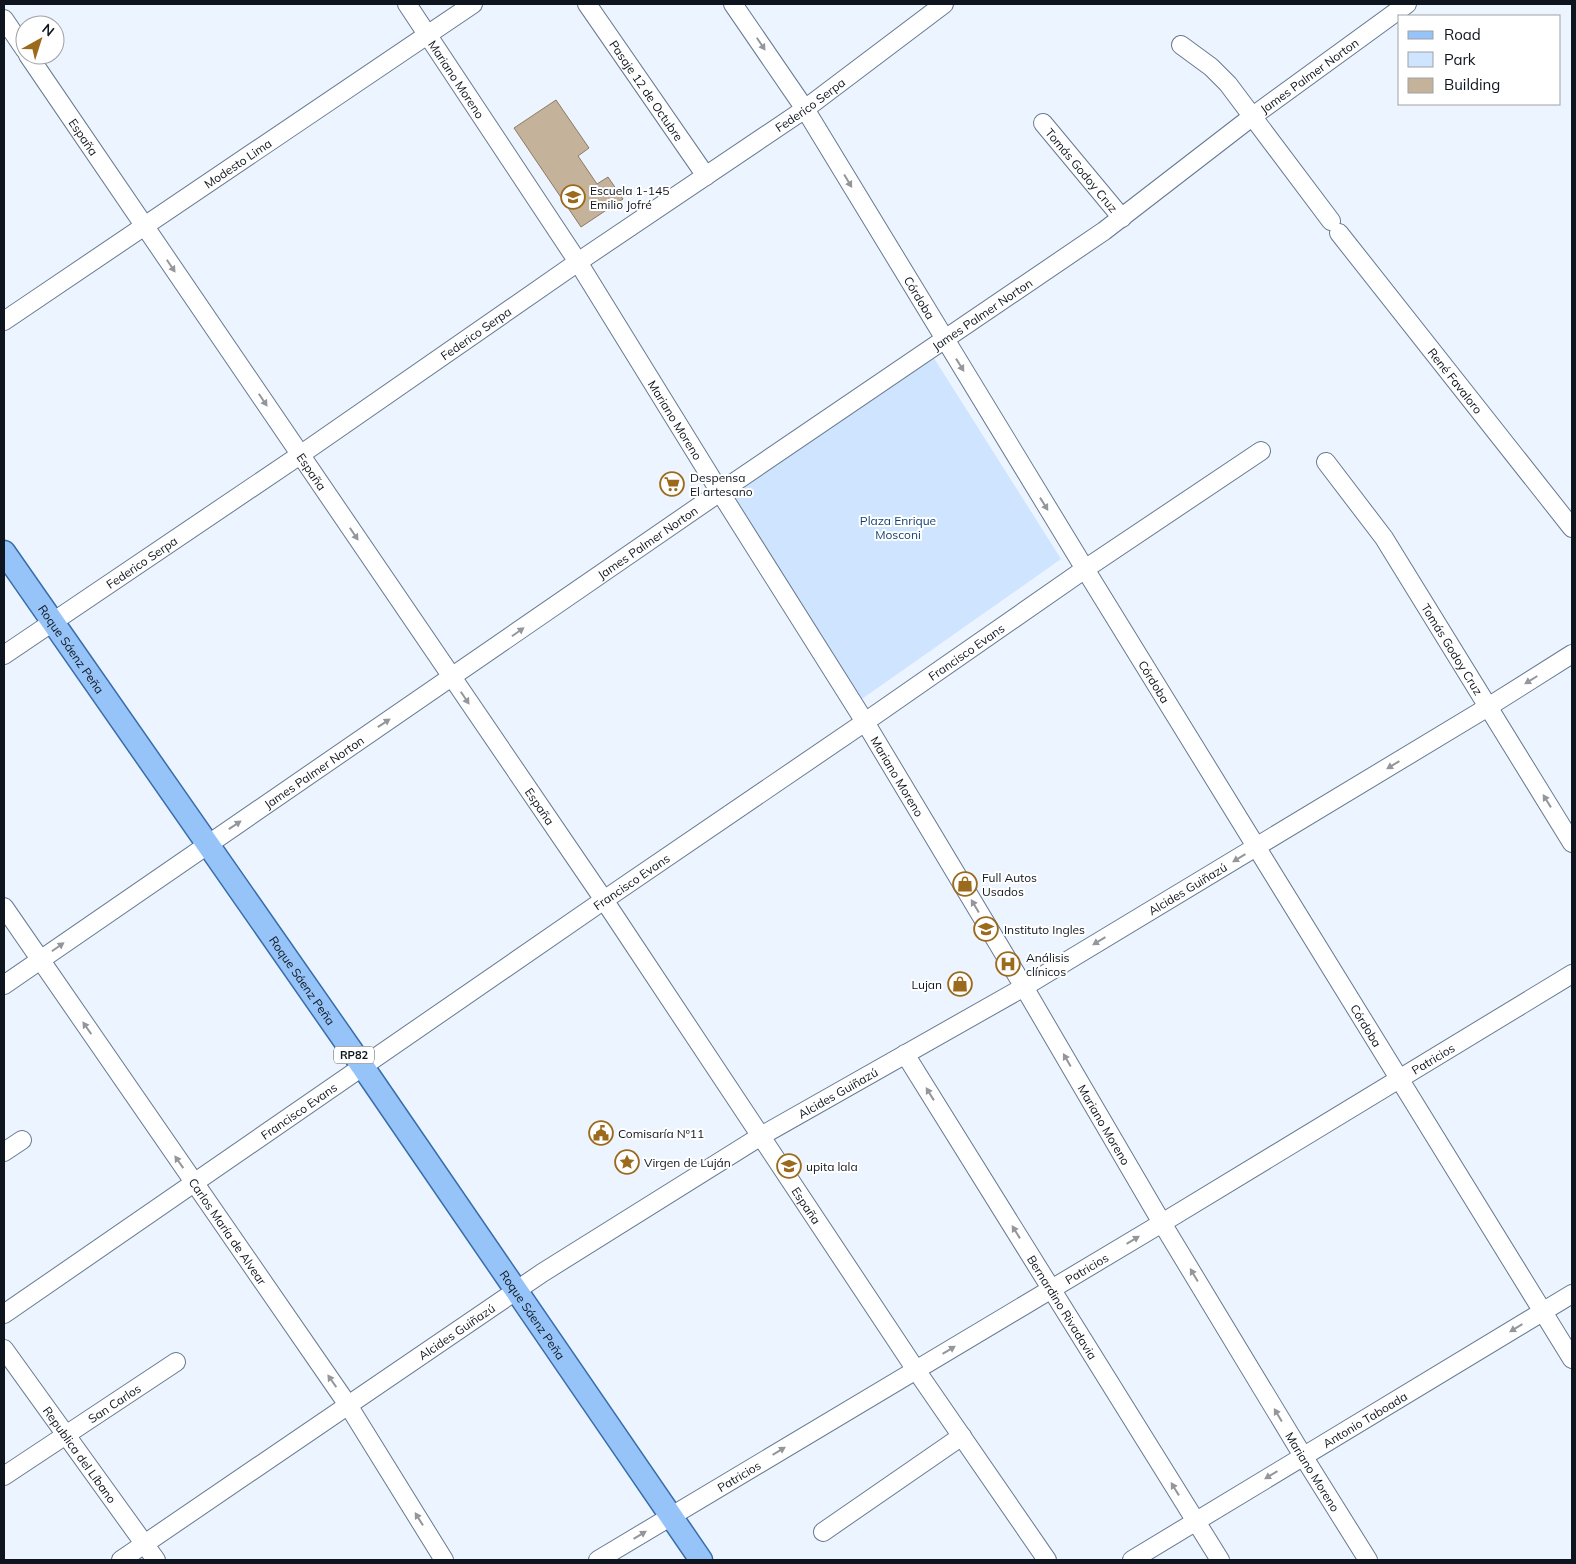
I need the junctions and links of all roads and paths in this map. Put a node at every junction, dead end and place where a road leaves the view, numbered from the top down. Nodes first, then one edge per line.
1 (407, 4) edge
2 (473, 4) edge
3 (587, 4) edge
4 (734, 4) edge
5 (944, 4) edge
6 (1407, 4) edge
7 (4, 19) edge
8 (428, 34) junction
9 (15, 35) edge
10 (1180, 45) dead end
11 (35, 65) edge
12 (805, 109) junction
13 (1253, 116) junction
14 (1043, 122) dead end
15 (706, 176) junction
16 (1122, 218) junction
17 (144, 226) junction
18 (578, 262) junction
19 (4, 321) edge
20 (944, 339) junction
21 (1261, 451) dead end
22 (300, 455) junction
23 (1326, 462) dead end
24 (720, 492) junction
25 (1572, 528) edge
26 (4, 552) edge
27 (1085, 569) junction
28 (52, 621) junction
29 (1572, 654) edge
30 (4, 655) edge
31 (451, 678) junction
32 (1488, 707) junction
33 (865, 722) junction
34 (1572, 843) edge
35 (207, 844) junction
36 (1257, 847) junction
37 (604, 900) junction
38 (4, 907) edge
39 (40, 960) junction
40 (1572, 974) edge
41 (4, 985) edge
42 (1024, 987) junction
43 (905, 1054) junction
44 (363, 1067) junction
45 (1399, 1080) junction
46 (761, 1136) junction
47 (22, 1140) dead end
48 (4, 1152) edge
49 (194, 1183) junction
50 (1162, 1222) junction
51 (1051, 1289) junction
52 (516, 1290) junction
53 (1572, 1294) edge
54 (1543, 1312) junction
55 (4, 1314) edge
56 (4, 1348) edge
57 (1572, 1359) edge
58 (176, 1362) dead end
59 (916, 1370) junction
60 (348, 1405) junction
61 (67, 1435) junction
62 (962, 1436) junction
63 (1303, 1456) junction
64 (4, 1476) edge
65 (671, 1516) junction
66 (1195, 1521) junction
67 (823, 1532) dead end
68 (145, 1544) junction
69 (120, 1560) edge
70 (156, 1560) edge
71 (444, 1560) edge
72 (598, 1560) edge
73 (701, 1560) edge
74 (1046, 1560) edge
75 (1132, 1560) edge
76 (1220, 1560) edge
77 (1368, 1560) edge

1 - 8 street, Mariano Moreno
2 - 8 street, Modesto Lima
3 - 15 street, Pasaje 12 de Octubre
4 -> 12 street, Córdoba
5 - 12 street, Federico Serpa
6 - 13 street, James Palmer Norton
7 - 9 street
8 - 17 street, Modesto Lima
8 - 18 street, Mariano Moreno
10 - 13 street, René Favaloro
11 - 17 street, España
12 - 15 street, Federico Serpa
12 -> 20 street, Córdoba
13 - 16 street, James Palmer Norton
13 - 25 street, René Favaloro
14 - 16 street, Tomás Godoy Cruz
15 - 18 street, Federico Serpa
16 - 20 street, James Palmer Norton
17 - 19 street, Modesto Lima
17 -> 22 street, España
18 - 22 street, Federico Serpa
18 - 24 street, Mariano Moreno
20 - 24 street, James Palmer Norton
20 -> 27 street, Córdoba
21 - 27 street, Francisco Evans
22 - 28 street, Federico Serpa
22 -> 31 street, España
23 - 32 street, Tomás Godoy Cruz
31 -> 24 street, James Palmer Norton
24 - 33 street, Mariano Moreno
26 - 28 main road, Roque Sáenz Peña / RP82
27 - 33 street, Francisco Evans
27 - 36 street, Córdoba
28 - 30 street, Federico Serpa
28 - 35 main road, Roque Sáenz Peña / RP82
29 -> 32 street, Alcides Guiñazú
35 -> 31 street, James Palmer Norton
31 -> 37 street, España
34 -> 32 street, Tomás Godoy Cruz
32 -> 36 street, Alcides Guiñazú
33 - 37 street, Francisco Evans
42 -> 33 street, Mariano Moreno
39 -> 35 street, James Palmer Norton
35 - 44 main road, Roque Sáenz Peña / RP82
36 -> 42 street, Alcides Guiñazú
36 - 45 street, Córdoba
37 - 44 street, Francisco Evans
37 - 46 street, España
38 - 39 street, Carlos María de Alvear
39 - 41 street, James Palmer Norton
49 -> 39 street, Carlos María de Alvear
40 - 45 street, Patricios
42 - 43 street, Alcides Guiñazú
50 -> 42 street, Mariano Moreno
43 - 46 street, Alcides Guiñazú
51 -> 43 street, Bernardino Rivadavia
44 - 49 street, Francisco Evans
44 - 52 main road, Roque Sáenz Peña / RP82
45 - 50 street, Patricios
45 - 54 street, Córdoba
46 - 52 street, Alcides Guiñazú
46 - 59 street, España
47 - 48 street
49 - 55 street, Francisco Evans
60 -> 49 street, Carlos María de Alvear
51 -> 50 street, Patricios
63 -> 50 street, Mariano Moreno
59 -> 51 street, Patricios
66 -> 51 street, Bernardino Rivadavia
52 - 60 street, Alcides Guiñazú
52 - 65 main road, Roque Sáenz Peña / RP82
53 - 54 street, Antonio Taboada
54 - 57 street, Córdoba
54 -> 63 street, Antonio Taboada
56 - 61 street, Republica del Líbano
58 - 61 street, San Carlos
59 - 62 street, España
65 -> 59 street, Patricios
60 - 68 street, Alcides Guiñazú
71 -> 60 street, Carlos María de Alvear
61 - 64 street, San Carlos
61 - 68 street, Republica del Líbano
62 - 67 street
62 - 74 street, España
63 -> 66 street, Antonio Taboada
63 - 77 street, Mariano Moreno
72 -> 65 street, Patricios
65 - 73 main road, Roque Sáenz Peña / RP82
66 - 75 street, Antonio Taboada
66 - 76 street, Bernardino Rivadavia
68 - 69 street, Alcides Guiñazú
68 - 70 street, Republica del Líbano

